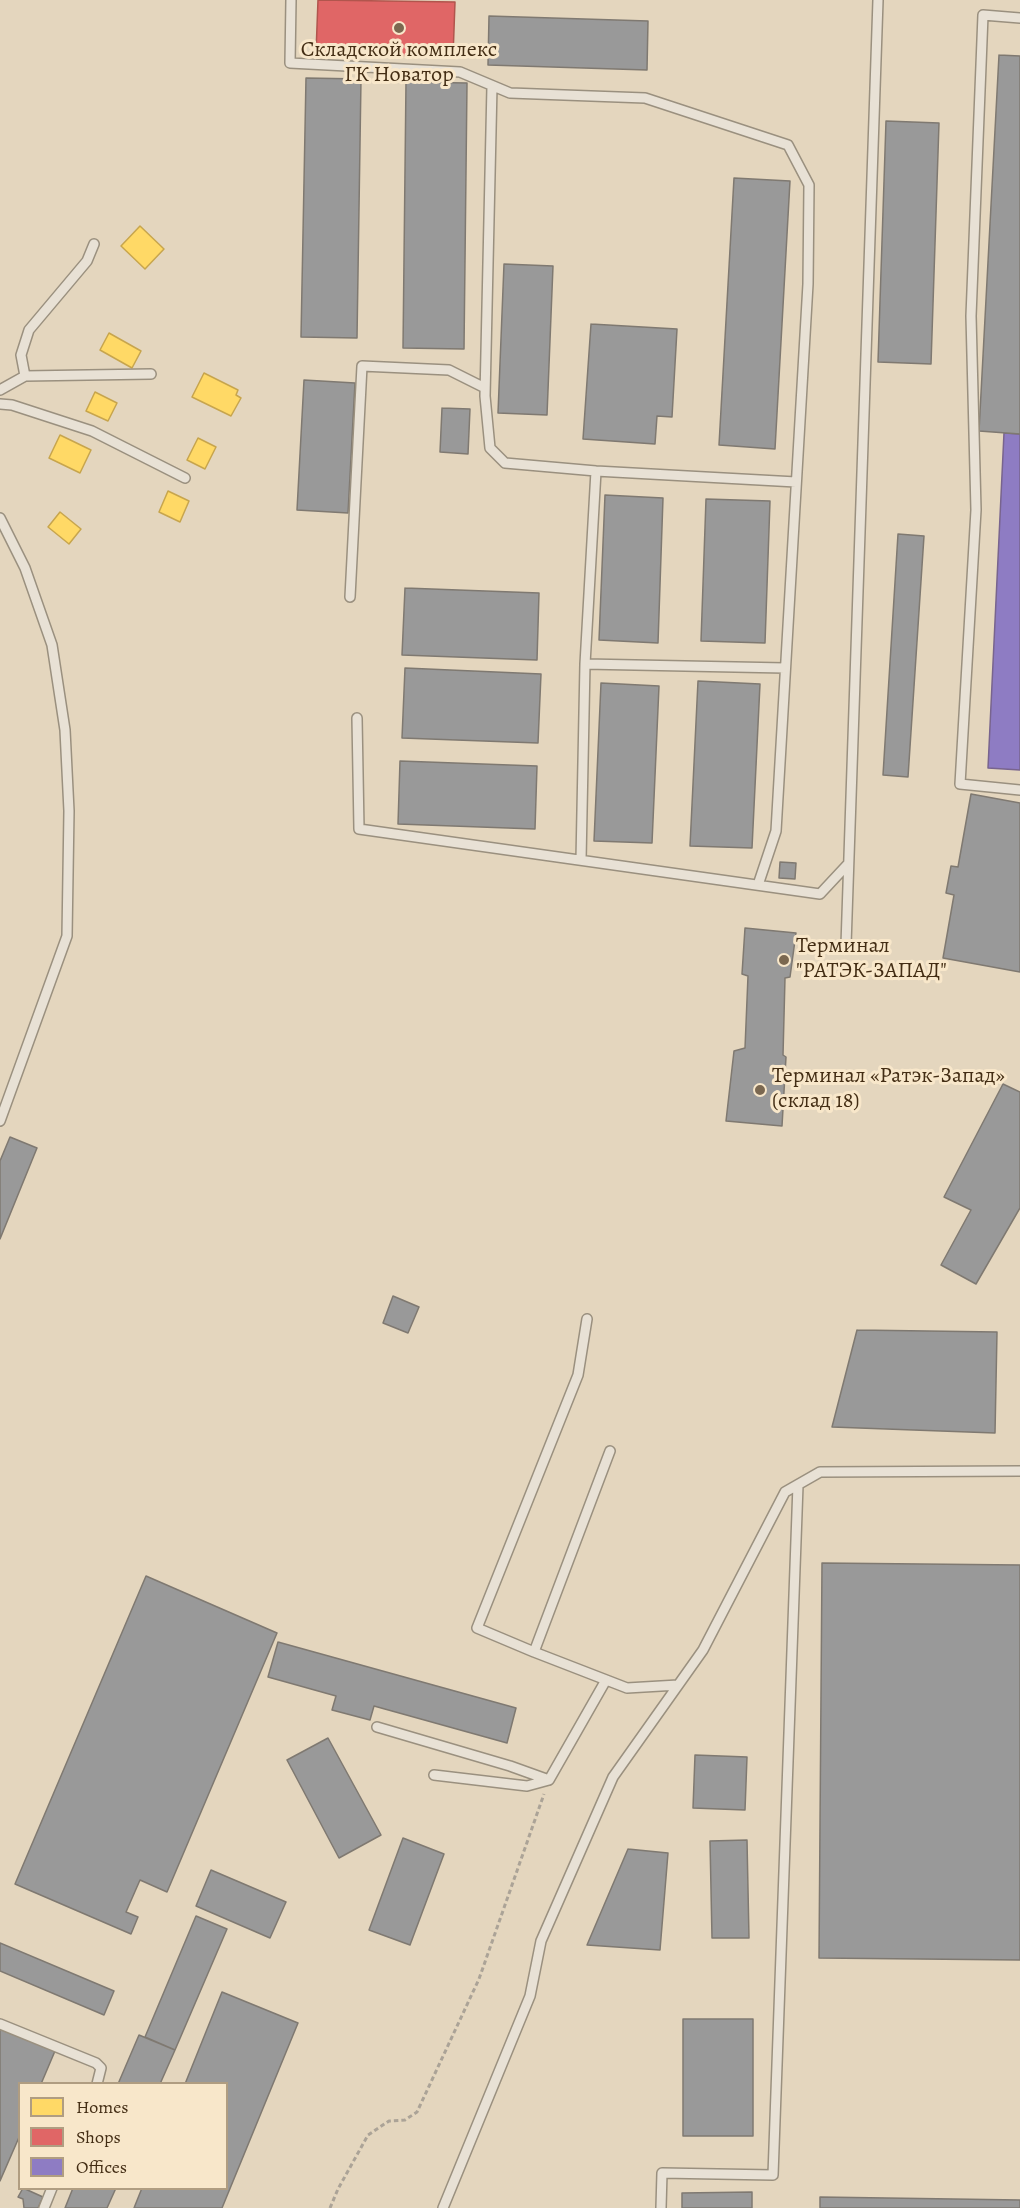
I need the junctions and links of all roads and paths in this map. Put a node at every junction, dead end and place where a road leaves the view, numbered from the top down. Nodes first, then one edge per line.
1 (291, 0) edge
2 (878, 0) edge
3 (1020, 18) edge
4 (492, 86) junction
5 (94, 244) dead end
6 (152, 374) dead end
7 (25, 376) junction
8 (486, 388) junction
9 (0, 390) edge
10 (0, 404) edge
11 (596, 471) junction
12 (185, 478) dead end
13 (796, 482) junction
14 (0, 518) edge
15 (350, 597) dead end
16 (585, 664) junction
17 (785, 668) junction
18 (357, 718) dead end
19 (1020, 790) edge
20 (580, 860) junction
21 (848, 864) junction
22 (758, 885) junction
23 (846, 945) dead end
24 (0, 1121) edge
25 (587, 1319) dead end
26 (610, 1451) dead end
27 (1020, 1471) edge
28 (798, 1485) junction
29 (534, 1652) junction
30 (606, 1680) junction
31 (678, 1685) junction
32 (377, 1727) dead end
33 (434, 1775) dead end
34 (549, 1780) junction
35 (0, 2024) edge
36 (98, 2082) edge
37 (51, 2190) edge
38 (44, 2208) edge
39 (330, 2208) edge
40 (443, 2208) edge
41 (661, 2208) edge

1 - 4 lane
2 - 21 lane
3 - 19 lane
4 - 8 lane
4 - 13 lane
5 - 7 lane
6 - 7 lane
7 - 9 lane
8 - 11 lane
8 - 15 lane
10 - 12 lane
11 - 13 lane
11 - 16 lane
13 - 17 lane
14 - 24 lane
16 - 17 lane
16 - 20 lane
17 - 22 lane
18 - 20 lane
20 - 22 lane
21 - 22 lane
21 - 23 lane
25 - 29 lane
26 - 29 lane
27 - 28 lane
28 - 31 lane
28 - 41 lane
29 - 30 lane
30 - 31 lane
30 - 34 lane
31 - 40 lane
32 - 34 lane
33 - 34 lane
34 - 39 path
35 - 36 lane
37 - 38 lane

